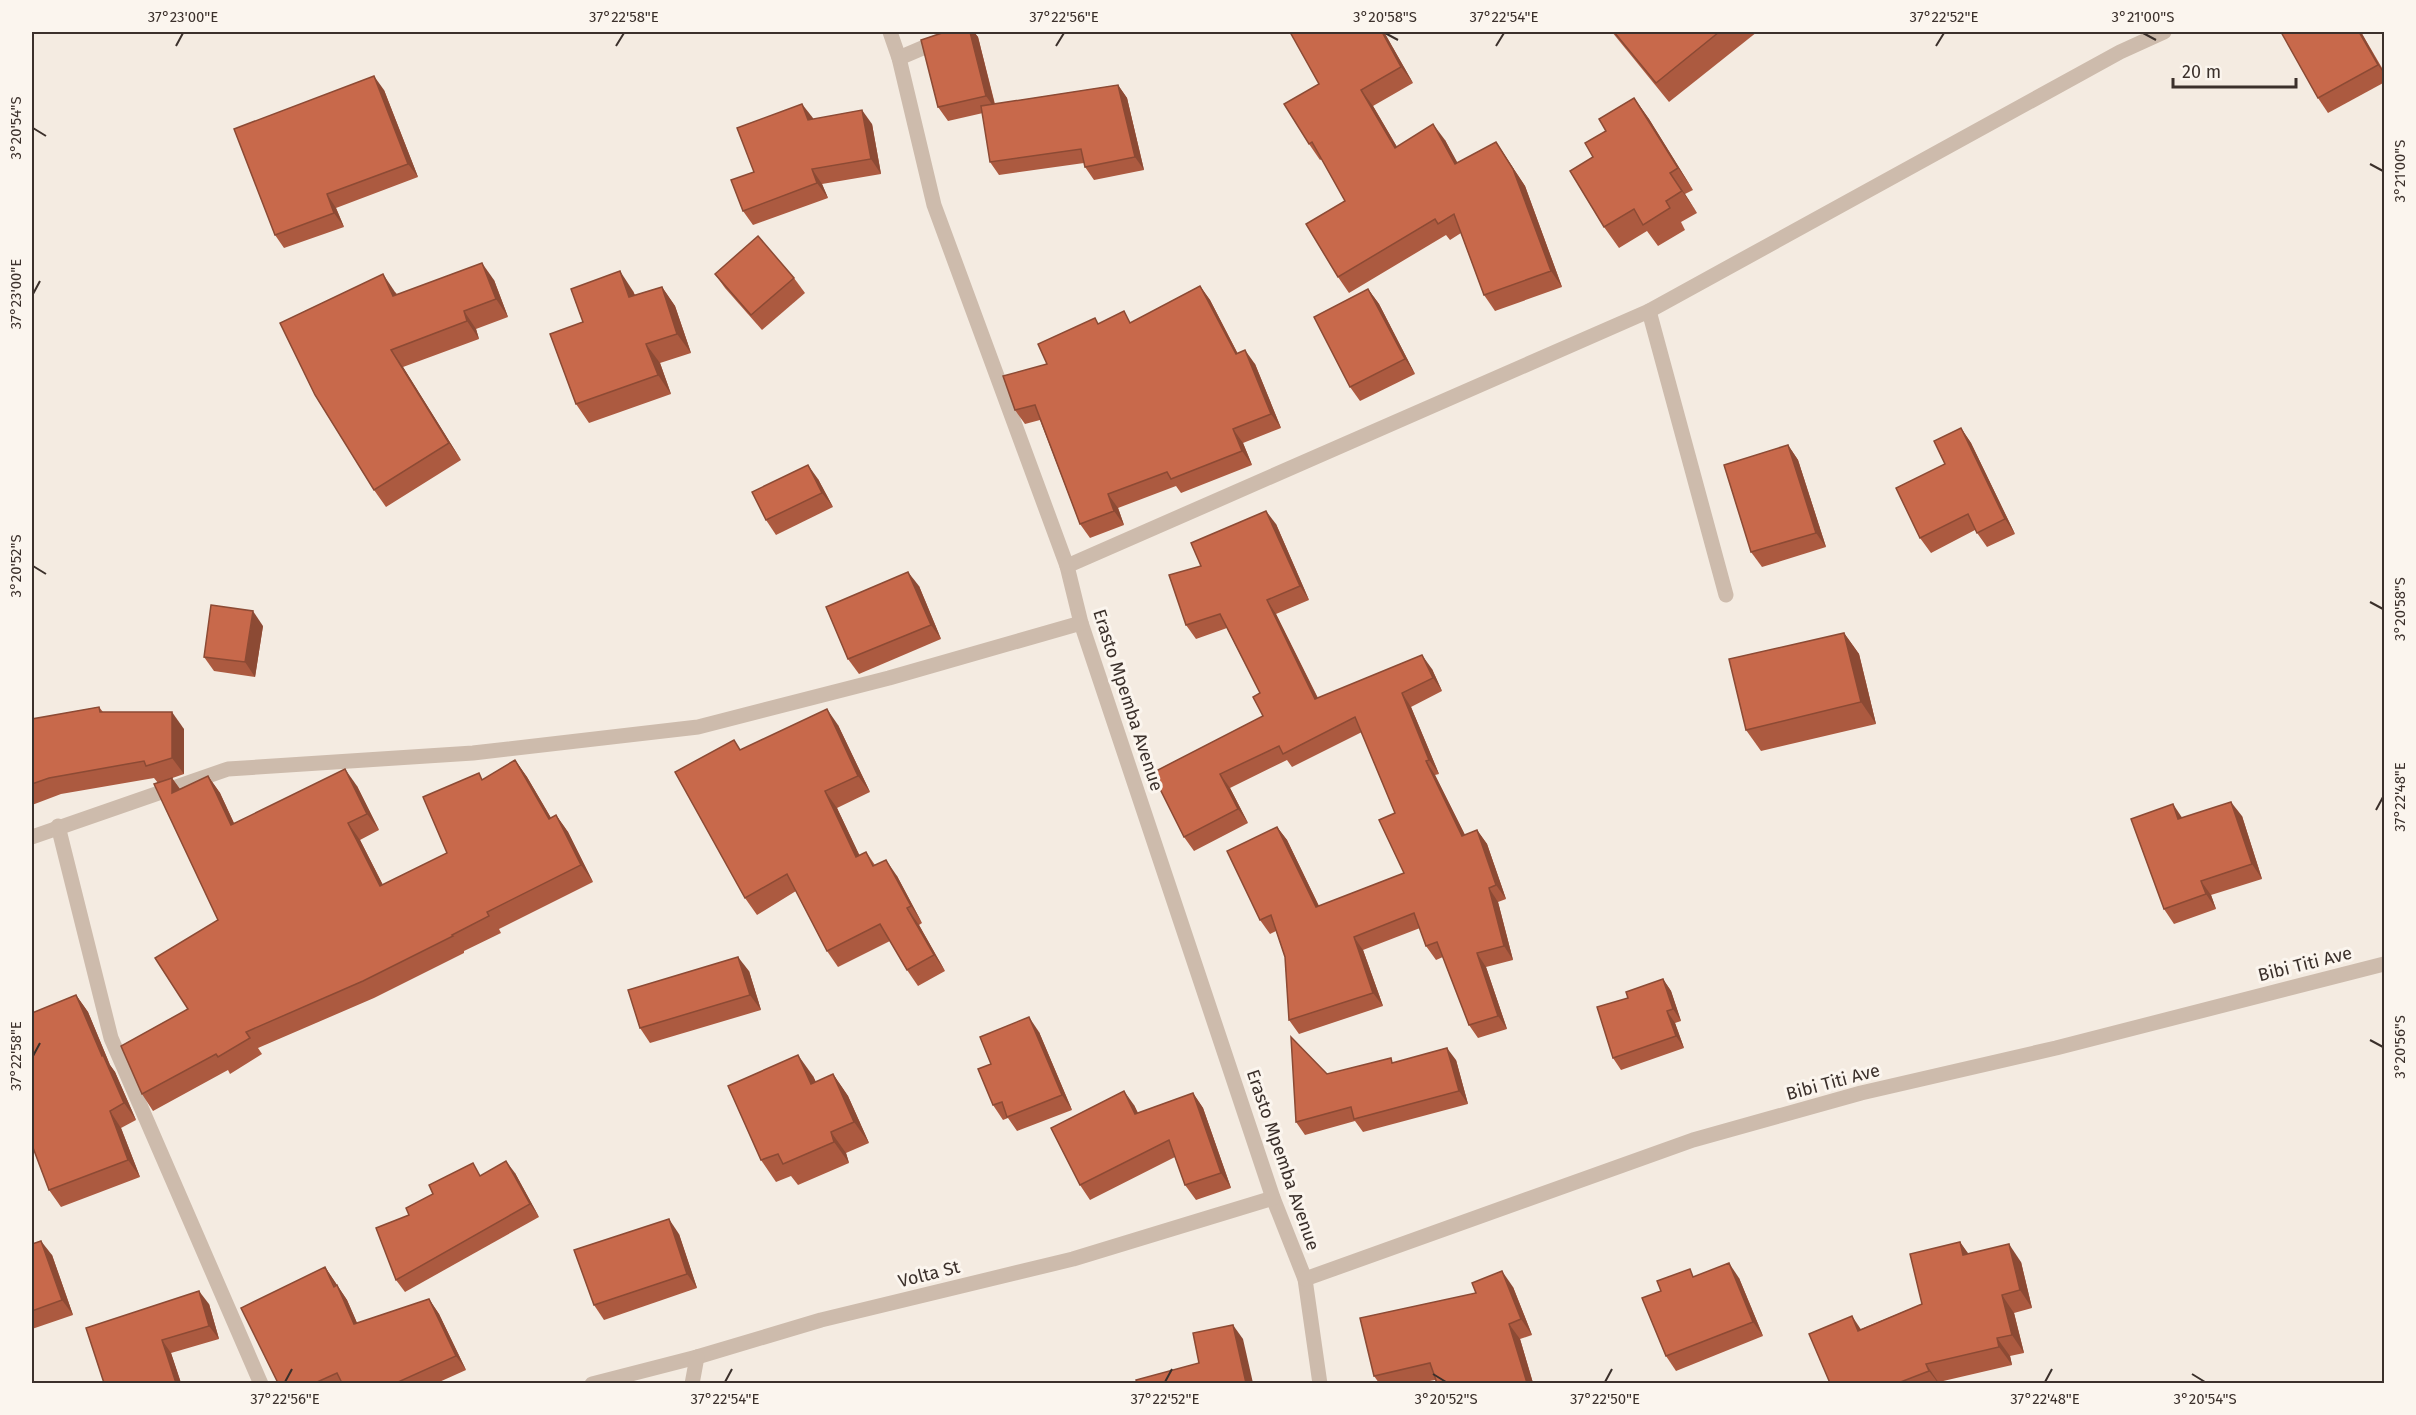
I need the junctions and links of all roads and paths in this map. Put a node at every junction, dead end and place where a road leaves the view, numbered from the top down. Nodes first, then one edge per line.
1 (890, 32) edge
2 (960, 32) edge
3 (2164, 32) edge
4 (899, 58) junction
5 (1649, 311) junction
6 (1067, 566) junction
7 (1726, 595) dead end
8 (1081, 623) junction
9 (58, 826) junction
10 (32, 837) edge
11 (2385, 963) edge
12 (1273, 1198) junction
13 (1305, 1279) junction
14 (697, 1357) junction
15 (261, 1383) edge
16 (592, 1383) edge
17 (692, 1383) edge
18 (1320, 1383) edge

1 - 4 street, Erasto Mpemba Avenue
2 - 4 street
3 - 5 street
4 - 6 street, Erasto Mpemba Avenue
5 - 6 street
5 - 7 street
6 - 8 street, Erasto Mpemba Avenue
8 - 9 street
8 - 12 street, Erasto Mpemba Avenue
9 - 10 street
9 - 15 street
11 - 13 street, Bibi Titi Ave
12 - 13 street, Erasto Mpemba Avenue
12 - 14 street, Volta St
13 - 18 street, Erasto Mpemba Avenue
14 - 16 street, Volta St
14 - 17 street

